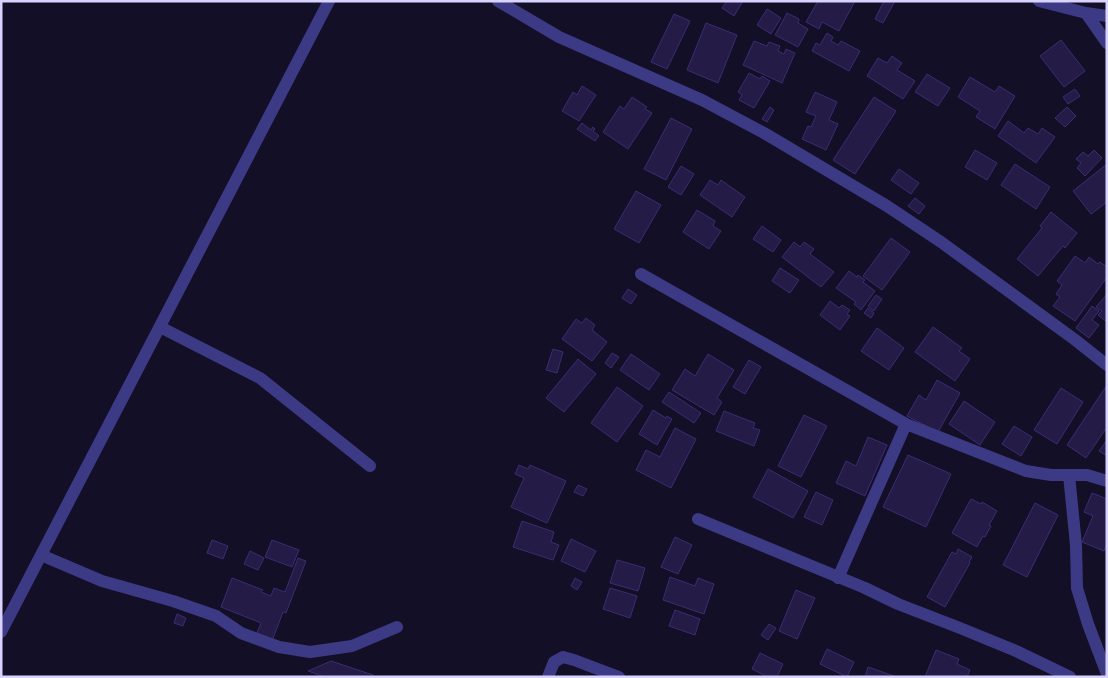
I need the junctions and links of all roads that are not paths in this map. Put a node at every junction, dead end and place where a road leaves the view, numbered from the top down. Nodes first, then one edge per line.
1 (329, 1) edge
2 (498, 1) edge
3 (1039, 1) edge
4 (1086, 13) junction
5 (1107, 16) edge
6 (1107, 43) edge
7 (640, 274) dead end
8 (160, 327) junction
9 (1107, 365) edge
10 (906, 424) junction
11 (370, 466) dead end
12 (1069, 474) junction
13 (1107, 481) edge
14 (698, 519) dead end
15 (41, 555) junction
16 (838, 578) junction
17 (397, 627) dead end
18 (1, 632) edge
19 (1107, 674) edge
20 (548, 677) edge
21 (619, 677) edge
22 (1070, 677) edge

1 - 8 street
2 - 9 street
3 - 4 street
4 - 5 street
4 - 6 street
7 - 10 street
8 - 11 street
8 - 15 street
10 - 12 street
10 - 16 street
12 - 13 street
12 - 19 street
14 - 16 street
15 - 17 street
15 - 18 street
16 - 22 street
20 - 21 street

